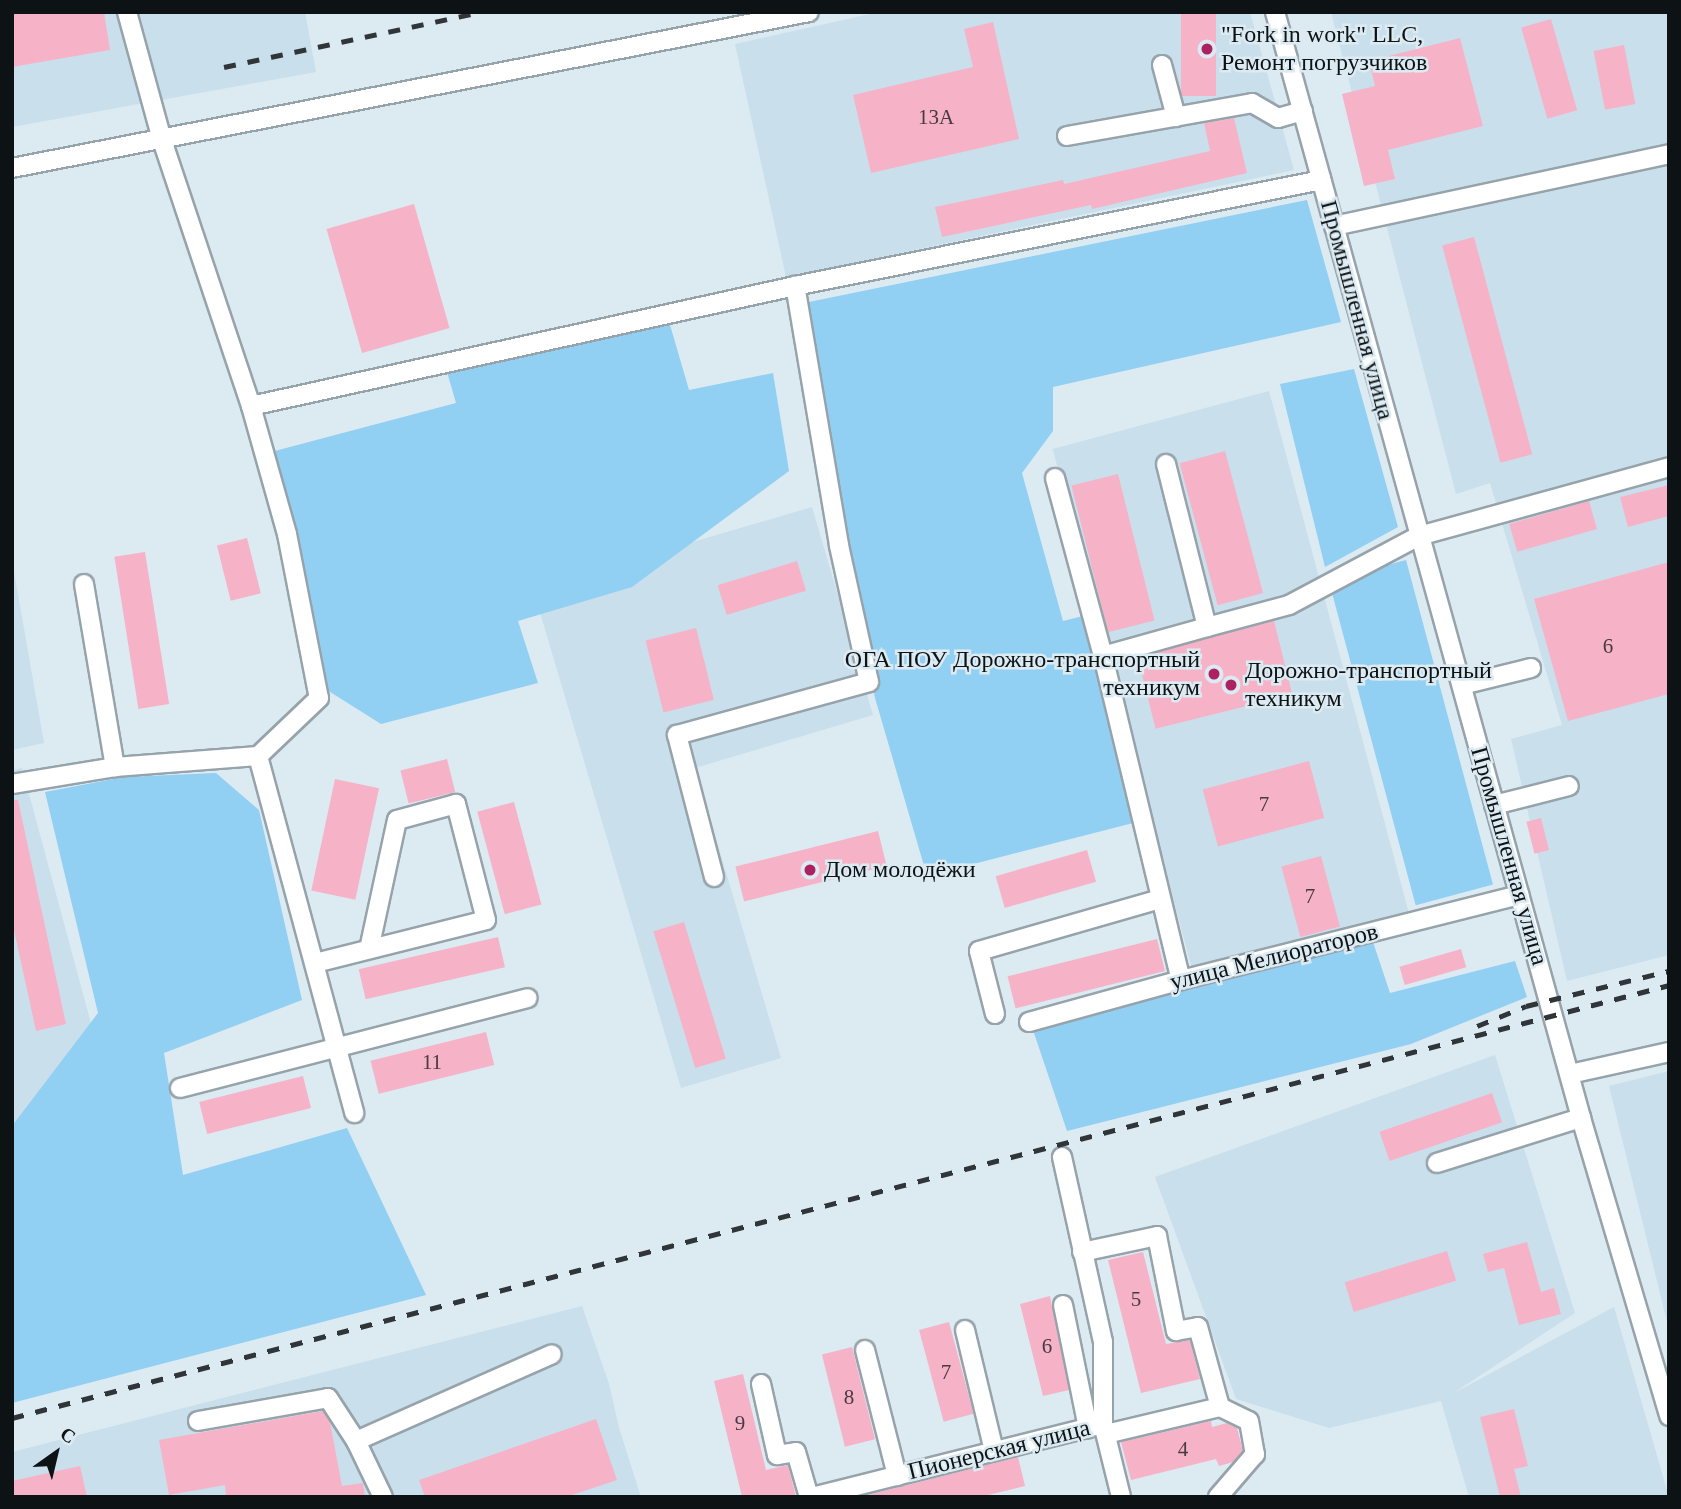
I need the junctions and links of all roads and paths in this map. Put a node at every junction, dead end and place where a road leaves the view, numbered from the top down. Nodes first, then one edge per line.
1 (127, 12) edge
2 (809, 12) edge
3 (1275, 12) edge
4 (1162, 65) dead end
5 (1303, 111) junction
6 (1176, 117) junction
7 (1067, 136) dead end
8 (162, 140) junction
9 (1669, 154) edge
10 (12, 168) edge
11 (1321, 180) junction
12 (1334, 226) junction
13 (795, 286) junction
14 (251, 406) junction
15 (1166, 464) dead end
16 (1669, 467) edge
17 (1055, 478) dead end
18 (1419, 536) junction
19 (84, 584) dead end
20 (1206, 627) junction
21 (1103, 656) junction
22 (1531, 668) dead end
23 (1462, 685) junction
24 (258, 755) junction
25 (115, 767) junction
26 (12, 784) edge
27 (1569, 786) dead end
28 (1494, 805) junction
29 (714, 877) dead end
30 (1520, 895) junction
31 (1160, 900) junction
32 (369, 949) junction
33 (315, 963) junction
34 (1181, 980) junction
35 (528, 998) dead end
36 (995, 1014) dead end
37 (1029, 1022) dead end
38 (337, 1048) junction
39 (1669, 1052) edge
40 (1570, 1074) junction
41 (180, 1087) dead end
42 (354, 1113) dead end
43 (1581, 1118) junction
44 (1062, 1157) dead end
45 (1437, 1163) dead end
46 (1082, 1252) junction
47 (1063, 1305) dead end
48 (965, 1330) dead end
49 (865, 1350) dead end
50 (552, 1354) dead end
51 (761, 1384) dead end
52 (1220, 1407) junction
53 (1669, 1416) edge
54 (198, 1421) dead end
55 (1099, 1429) junction
56 (356, 1441) junction
57 (994, 1451) junction
58 (897, 1476) junction
59 (383, 1497) edge
60 (810, 1497) edge
61 (1121, 1497) edge
62 (1218, 1497) edge

1 - 8 street
2 - 8 street
3 - 5 street, Промышленная улица
4 - 6 street
5 - 6 street
5 - 11 street, Промышленная улица
6 - 7 street
8 - 10 street
8 - 14 street
9 - 12 street
11 - 12 street, Промышленная улица
11 - 13 street
12 - 18 street, Промышленная улица
13 - 14 street
13 - 29 street
14 - 24 street
15 - 20 street
16 - 18 street
17 - 21 street
18 - 20 street
18 - 23 street, Промышленная улица
19 - 25 street
20 - 21 street
21 - 31 street
22 - 23 street
23 - 28 street, Промышленная улица
24 - 25 street
24 - 33 street
25 - 26 street
27 - 28 street
28 - 30 street, Промышленная улица
30 - 34 street, улица Мелиораторов
30 - 40 street, Промышленная улица
31 - 34 street
31 - 36 street
32 - 32 street
32 - 33 street
33 - 38 street
34 - 37 street, улица Мелиораторов
35 - 38 street
38 - 41 street
38 - 42 street
39 - 40 street
40 - 43 street, Промышленная улица
43 - 45 street
43 - 53 street, Промышленная улица
44 - 46 street
46 - 52 street
46 - 55 street
47 - 55 street
48 - 57 street
49 - 58 street
50 - 56 street
51 - 60 street
52 - 55 street, Пионерская улица
52 - 62 street
54 - 56 street
55 - 57 street, Пионерская улица
55 - 61 street
56 - 59 street
57 - 58 street, Пионерская улица
58 - 60 street, Пионерская улица

